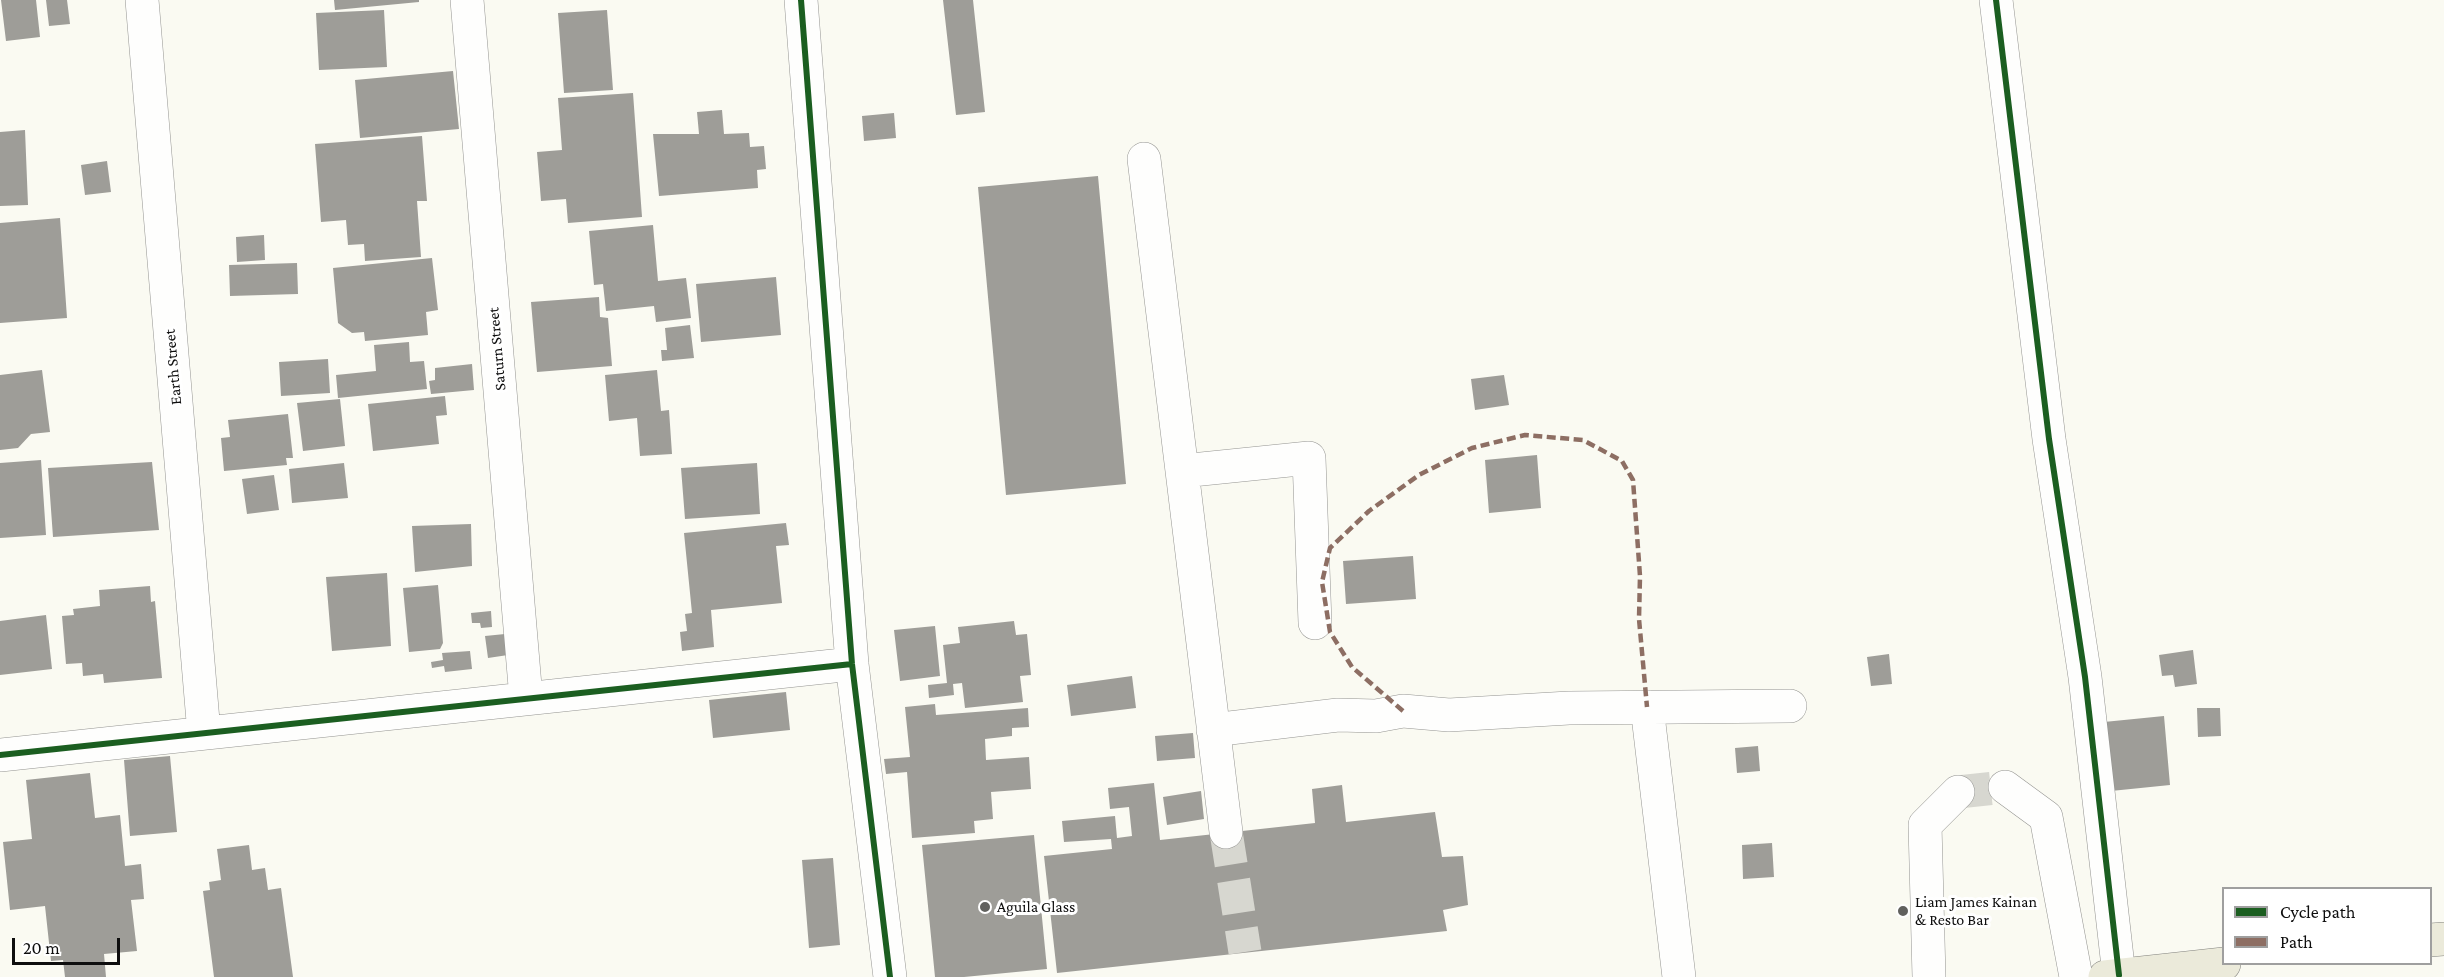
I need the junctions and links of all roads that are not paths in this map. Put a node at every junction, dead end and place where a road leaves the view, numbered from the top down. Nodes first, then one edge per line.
1 (142, 0) edge
2 (467, 0) edge
3 (801, 0) edge
4 (1996, 0) edge
5 (1144, 159) dead end
6 (1182, 471) junction
7 (1315, 623) dead end
8 (852, 663) junction
9 (526, 698) junction
10 (1790, 706) dead end
11 (1647, 707) junction
12 (1213, 730) junction
13 (204, 733) junction
14 (0, 755) edge
15 (2005, 787) tunnel mouth
16 (1958, 792) tunnel mouth
17 (1226, 832) tunnel mouth
18 (2222, 963) edge
19 (2112, 976) edge
20 (890, 977) edge
21 (1679, 977) edge
22 (1929, 977) edge
23 (2076, 977) edge

1 - 13 street, Earth Street
2 - 9 street, Saturn Street
3 - 8 street
4 - 19 street
5 - 6 street
6 - 7 street
6 - 12 street
8 - 9 street
8 - 20 street
9 - 13 street
10 - 11 street
11 - 12 street
11 - 21 street
12 - 17 street
13 - 14 street
15 - 23 street
16 - 22 street
18 - 19 main road

